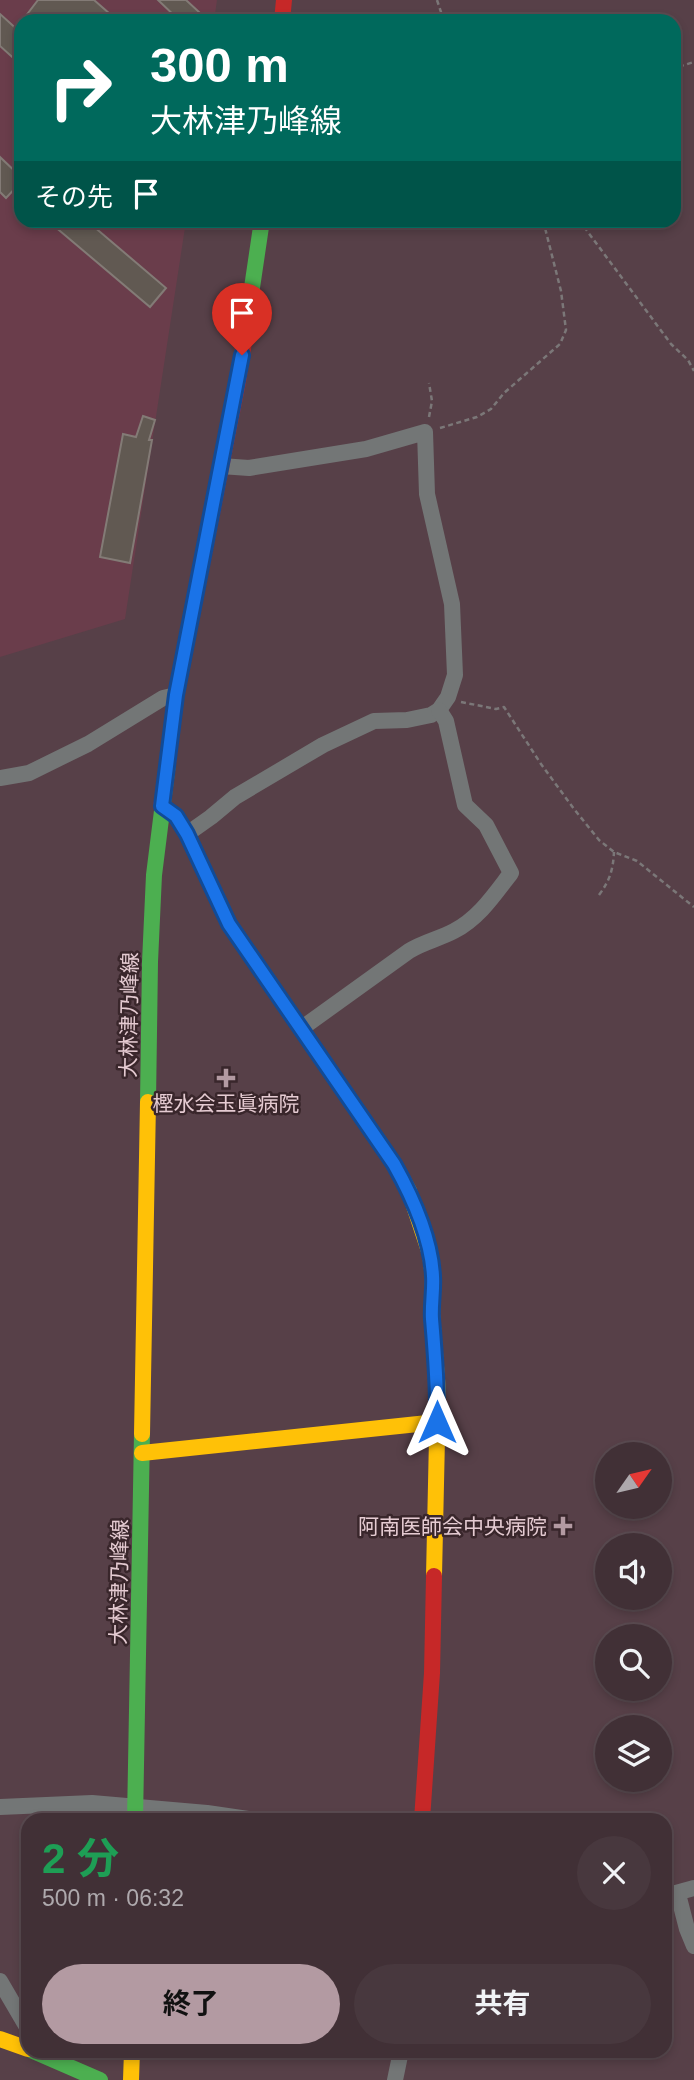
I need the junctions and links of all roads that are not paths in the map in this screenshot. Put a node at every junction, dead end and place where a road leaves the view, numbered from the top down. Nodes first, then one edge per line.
1 (261, 228) edge
2 (221, 466) junction
3 (176, 695) junction
4 (439, 710) junction
5 (0, 778) edge
6 (162, 806) junction
7 (187, 834) junction
8 (302, 1028) junction
9 (437, 1422) junction
10 (142, 1452) junction
11 (0, 1807) edge
12 (132, 1813) edge
13 (136, 1813) edge
14 (422, 1813) edge
15 (694, 1888) edge
16 (672, 1895) edge
17 (672, 1897) edge
18 (694, 1945) edge
19 (0, 1981) edge
20 (21, 2017) edge
21 (0, 2039) edge
22 (21, 2046) edge
23 (49, 2058) edge
24 (131, 2058) edge
25 (400, 2058) edge
26 (100, 2080) edge
27 (131, 2080) edge
28 (395, 2080) edge

1 - 2 main road, 大林津乃峰線
2 - 3 main road, 大林津乃峰線
2 - 4 street
3 - 5 street
3 - 6 main road, 大林津乃峰線
4 - 7 street
4 - 8 street
6 - 7 main road
6 - 10 main road, 大林津乃峰線
7 - 8 main road
8 - 9 main road
9 - 10 main road
9 - 14 main road
10 - 13 main road, 大林津乃峰線
11 - 12 street
15 - 16 street
17 - 18 street
19 - 20 street
21 - 22 main road
23 - 26 main road
24 - 27 main road
25 - 28 street

